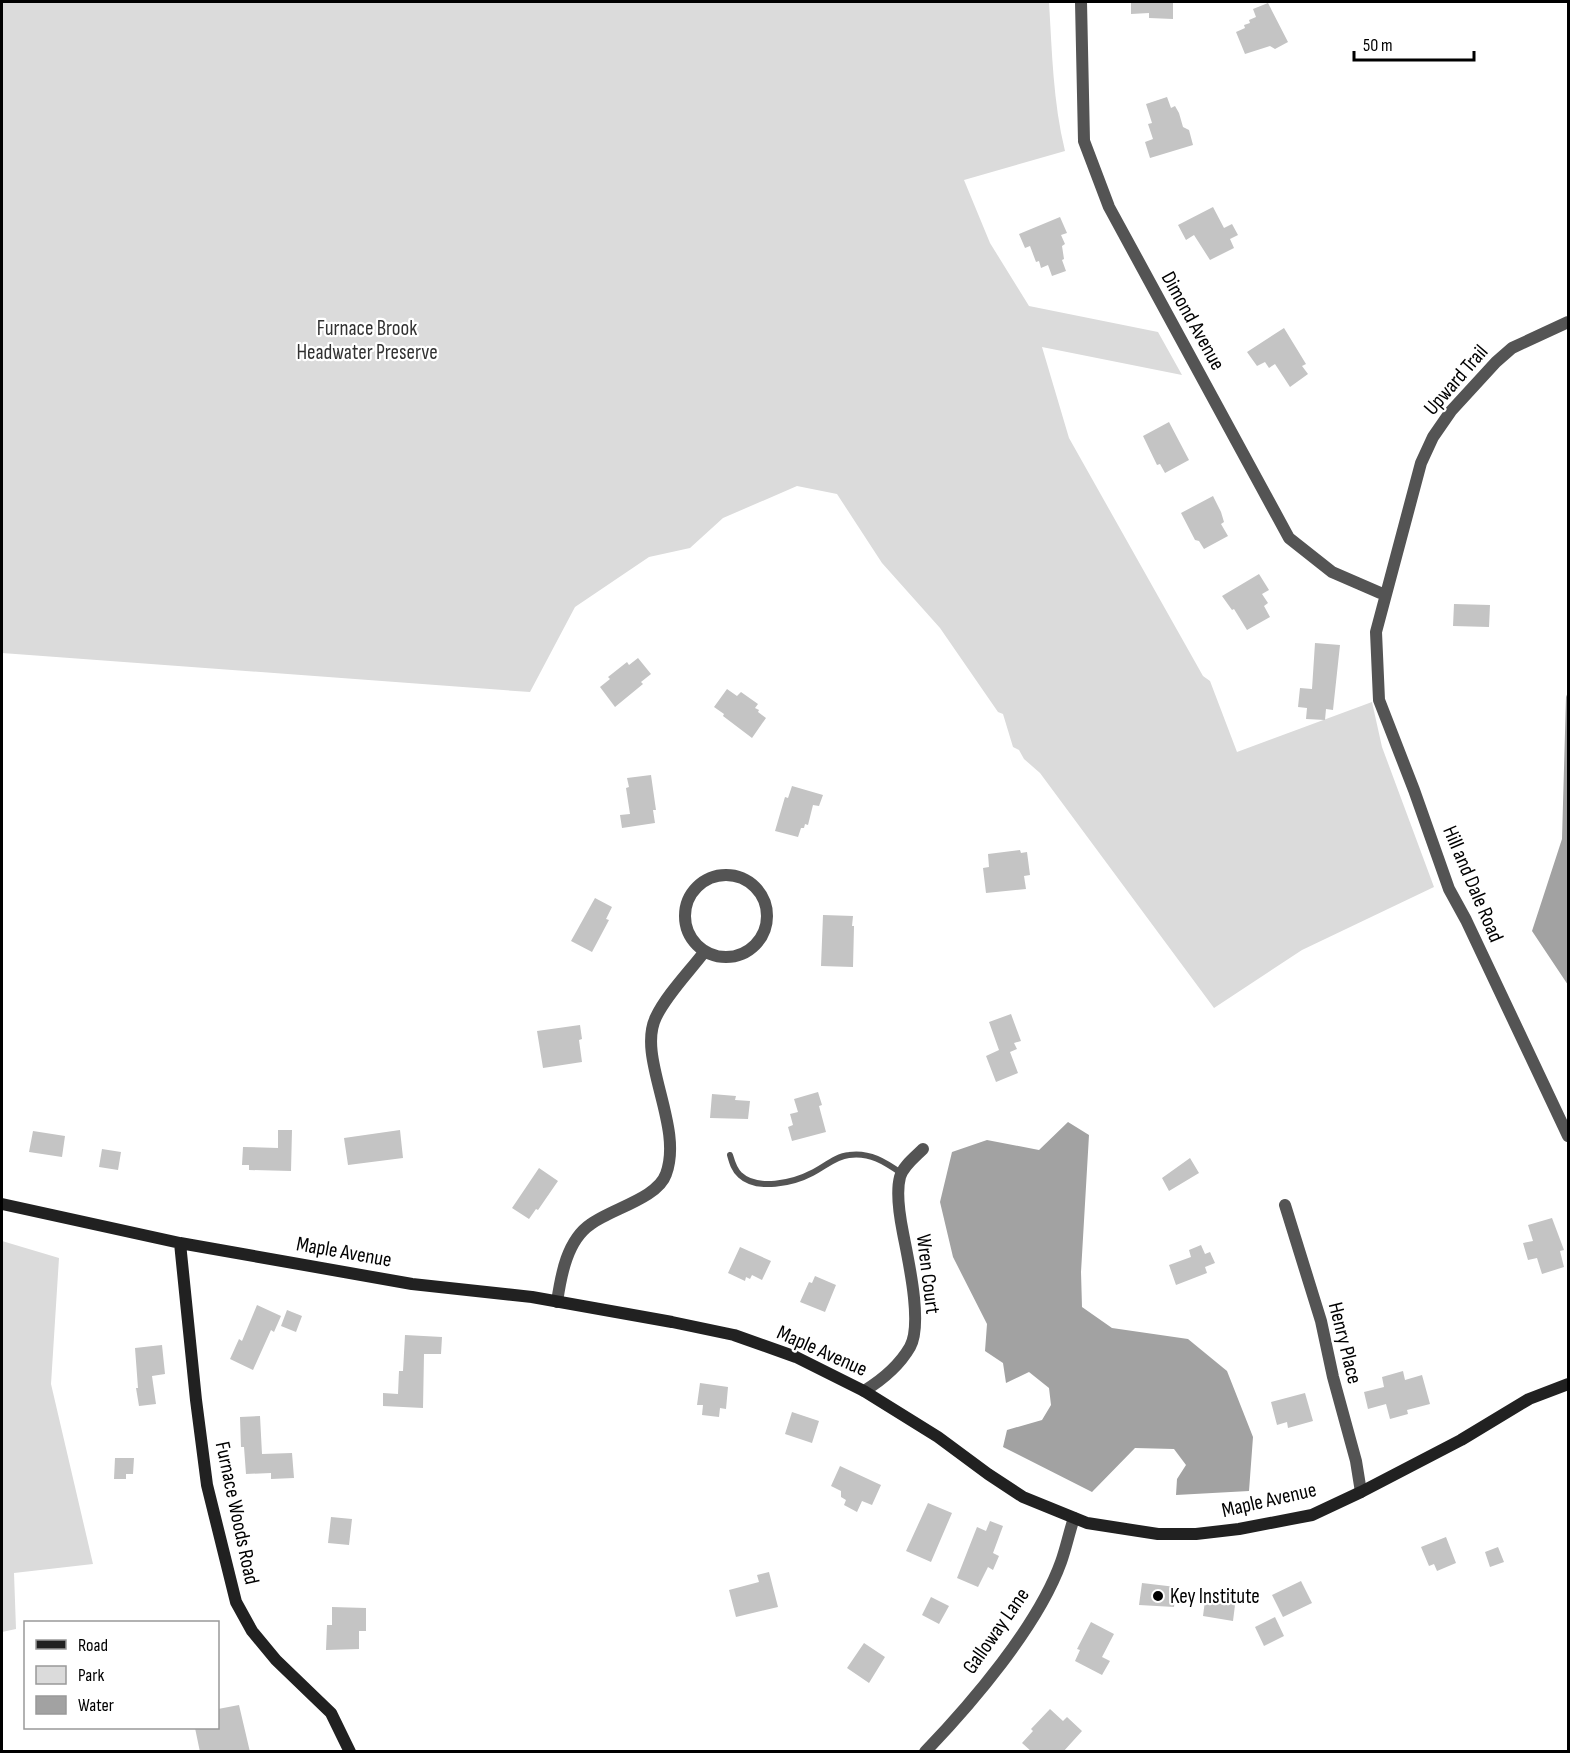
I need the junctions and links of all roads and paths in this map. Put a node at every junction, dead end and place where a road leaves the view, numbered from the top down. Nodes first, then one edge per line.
1 (1081, 2) edge
2 (1569, 322) edge
3 (1384, 599) junction
4 (705, 951) junction
5 (1569, 1136) edge
6 (923, 1149) dead end
7 (730, 1155) dead end
8 (902, 1173) junction
9 (2, 1204) edge
10 (1285, 1205) dead end
11 (180, 1243) junction
12 (557, 1302) junction
13 (1569, 1384) edge
14 (864, 1391) junction
15 (1361, 1492) junction
16 (1074, 1518) junction
17 (350, 1752) edge
18 (925, 1752) edge

1 - 3 street, Dimond Avenue
2 - 3 street, Upward Trail
3 - 5 street, Hill and Dale Road
4 - 4 street
4 - 12 street
6 - 8 street
7 - 8 lane
8 - 14 street, Wren Court
9 - 11 street, Maple Avenue
10 - 15 street, Henry Place
11 - 12 street, Maple Avenue
11 - 17 street, Furnace Woods Road
12 - 14 street, Maple Avenue
13 - 15 street, Maple Avenue
14 - 16 street, Maple Avenue
15 - 16 street, Maple Avenue
16 - 18 street, Galloway Lane

